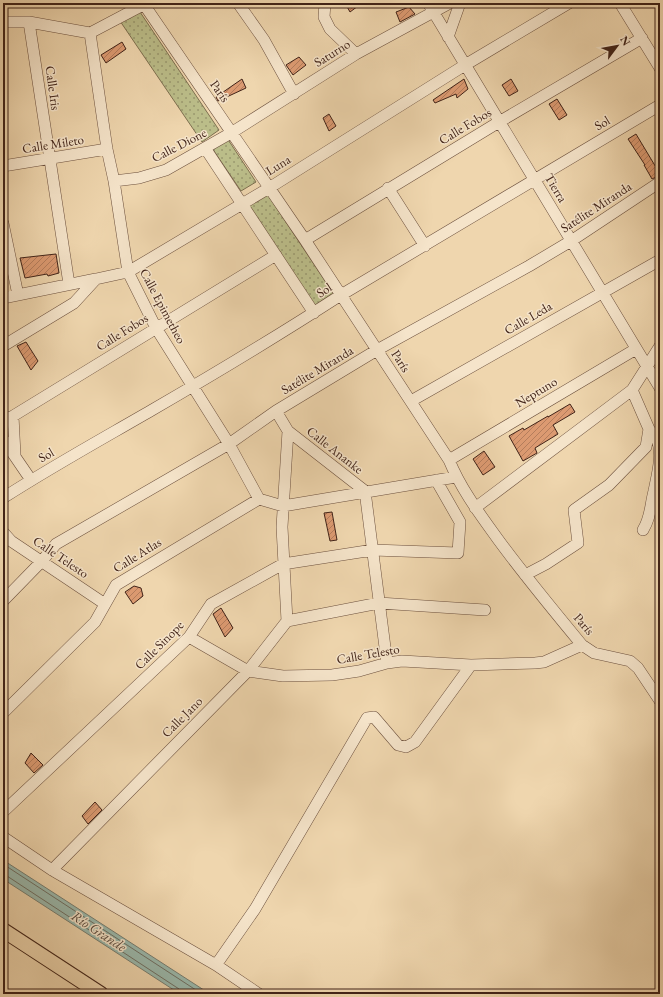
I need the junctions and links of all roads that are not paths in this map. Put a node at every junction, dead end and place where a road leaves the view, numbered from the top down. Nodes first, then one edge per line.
1 (145, 3) edge
2 (238, 3) edge
3 (325, 3) edge
4 (450, 3) edge
5 (460, 3) edge
6 (569, 3) edge
7 (620, 3) edge
8 (431, 8) edge
9 (3, 22) edge
10 (29, 22) junction
11 (90, 33) junction
12 (448, 37) junction
13 (642, 38) junction
14 (356, 54) junction
15 (465, 65) junction
16 (660, 68) edge
17 (294, 94) junction
18 (660, 105) edge
19 (499, 122) junction
20 (231, 132) junction
21 (205, 148) junction
22 (107, 149) junction
23 (49, 159) junction
24 (3, 166) edge
25 (535, 180) junction
26 (114, 181) junction
27 (660, 182) edge
28 (269, 188) junction
29 (388, 188) junction
30 (241, 203) junction
31 (3, 223) edge
32 (305, 240) junction
33 (571, 241) junction
34 (425, 246) junction
35 (276, 255) junction
36 (660, 260) edge
37 (128, 272) junction
38 (96, 279) junction
39 (69, 284) junction
40 (602, 292) junction
41 (18, 295) junction
42 (341, 295) junction
43 (3, 298) edge
44 (314, 313) junction
45 (156, 328) junction
46 (3, 346) edge
47 (660, 346) edge
48 (636, 349) junction
49 (377, 350) junction
50 (648, 367) junction
51 (193, 387) junction
52 (660, 388) edge
53 (632, 390) junction
54 (411, 401) junction
55 (276, 411) junction
56 (8, 418) edge
57 (649, 429) junction
58 (288, 431) junction
59 (3, 439) edge
60 (229, 444) junction
61 (15, 455) junction
62 (449, 460) junction
63 (456, 477) junction
64 (31, 480) junction
65 (436, 480) junction
66 (365, 491) junction
67 (3, 498) edge
68 (260, 499) junction
69 (283, 506) junction
70 (475, 508) junction
71 (643, 530) dead end
72 (3, 532) edge
73 (373, 550) junction
74 (42, 561) junction
75 (283, 564) junction
76 (524, 575) junction
77 (3, 601) edge
78 (379, 603) junction
79 (105, 604) junction
80 (484, 610) dead end
81 (287, 621) junction
82 (189, 637) junction
83 (582, 645) junction
84 (387, 663) junction
85 (471, 665) junction
86 (248, 671) junction
87 (660, 701) edge
88 (3, 713) edge
89 (3, 812) edge
90 (3, 837) edge
91 (52, 870) junction
92 (3, 930) edge
93 (216, 965) junction
94 (101, 994) edge
95 (259, 994) edge

1 - 11 street
1 - 20 street, París
2 - 17 street
3 - 14 street
4 - 8 street, Saturno
5 - 12 street
6 - 15 street, Luna
7 - 13 street
8 - 12 street, Tierra
8 - 14 street, Saturno
9 - 10 street
10 - 11 street
10 - 23 street, Calle Iris
11 - 22 street, Calle Epimetheo
12 - 15 street, Tierra
13 - 16 street
13 - 19 street, Calle Fobos
14 - 17 street, Saturno
15 - 19 street, Tierra
15 - 28 street, Luna
17 - 20 street, Saturno
18 - 25 street, Sol
19 - 25 street, Tierra
19 - 29 street, Calle Fobos
20 - 21 street, Calle Dione
20 - 28 street, París
21 - 26 street, Calle Dione
21 - 30 street
22 - 23 street, Calle Mileto
22 - 26 street, Calle Epimetheo
23 - 24 street, Calle Mileto
23 - 39 street, Calle Iris
25 - 33 street, Tierra
25 - 34 street, Sol
26 - 37 street, Calle Epimetheo
27 - 33 street, Satélite Miranda
28 - 30 street, Luna
28 - 32 street, París
29 - 32 street, Calle Fobos
29 - 34 street
30 - 35 street
30 - 37 street, Luna
31 - 41 street
32 - 42 street, París
33 - 40 street, Tierra
33 - 49 street, Satélite Miranda
34 - 42 street, Sol
35 - 44 street
35 - 45 street, Calle Fobos
36 - 40 street, Calle Leda
37 - 38 street, Luna
37 - 45 street, Calle Epimetheo
38 - 39 street, Luna
38 - 46 street
39 - 41 street, Luna
40 - 48 street, Tierra
40 - 54 street, Calle Leda
41 - 43 street, Luna
42 - 44 street, Sol
42 - 49 street, París
44 - 51 street, Sol
45 - 51 street, Calle Epimetheo
45 - 56 street, Calle Fobos
47 - 50 street
48 - 50 street, Tierra
48 - 62 street, Neptuno
49 - 54 street, París
49 - 55 street, Satélite Miranda
50 - 52 street, Tierra
50 - 53 street
51 - 60 street, Calle Epimetheo
51 - 64 street, Sol
53 - 57 street
53 - 70 street
54 - 62 street, París
55 - 58 street
55 - 60 street, Satélite Miranda
56 - 61 street
57 - 71 street
57 - 76 street
58 - 66 street, Calle Ananke
58 - 69 street
59 - 61 street
60 - 68 street, Calle Epimetheo
60 - 74 street, Satélite Miranda
61 - 64 street
62 - 63 street, París
63 - 65 street
63 - 70 street, París
64 - 67 street, Sol
65 - 66 street
65 - 73 street, Calle Sinope
66 - 69 street
66 - 73 street
68 - 69 street
68 - 79 street, Calle Atlas
69 - 75 street
70 - 76 street, París
72 - 74 street, Calle Telesto
73 - 75 street, Calle Sinope
73 - 78 street
74 - 77 street, Satélite Miranda
74 - 79 street, Calle Telesto
75 - 81 street
75 - 82 street, Calle Sinope
76 - 83 street, París
78 - 80 street
78 - 81 street
78 - 84 street
79 - 88 street, Calle Atlas
81 - 86 street, Calle Jano
82 - 86 street, Calle Telesto
82 - 89 street, Calle Sinope
83 - 85 street, Calle Telesto
83 - 87 street, París
84 - 85 street, Calle Telesto
84 - 86 street, Calle Telesto
85 - 93 street
86 - 91 street, Calle Jano
90 - 91 street
91 - 93 street
92 - 94 main road
93 - 95 street

